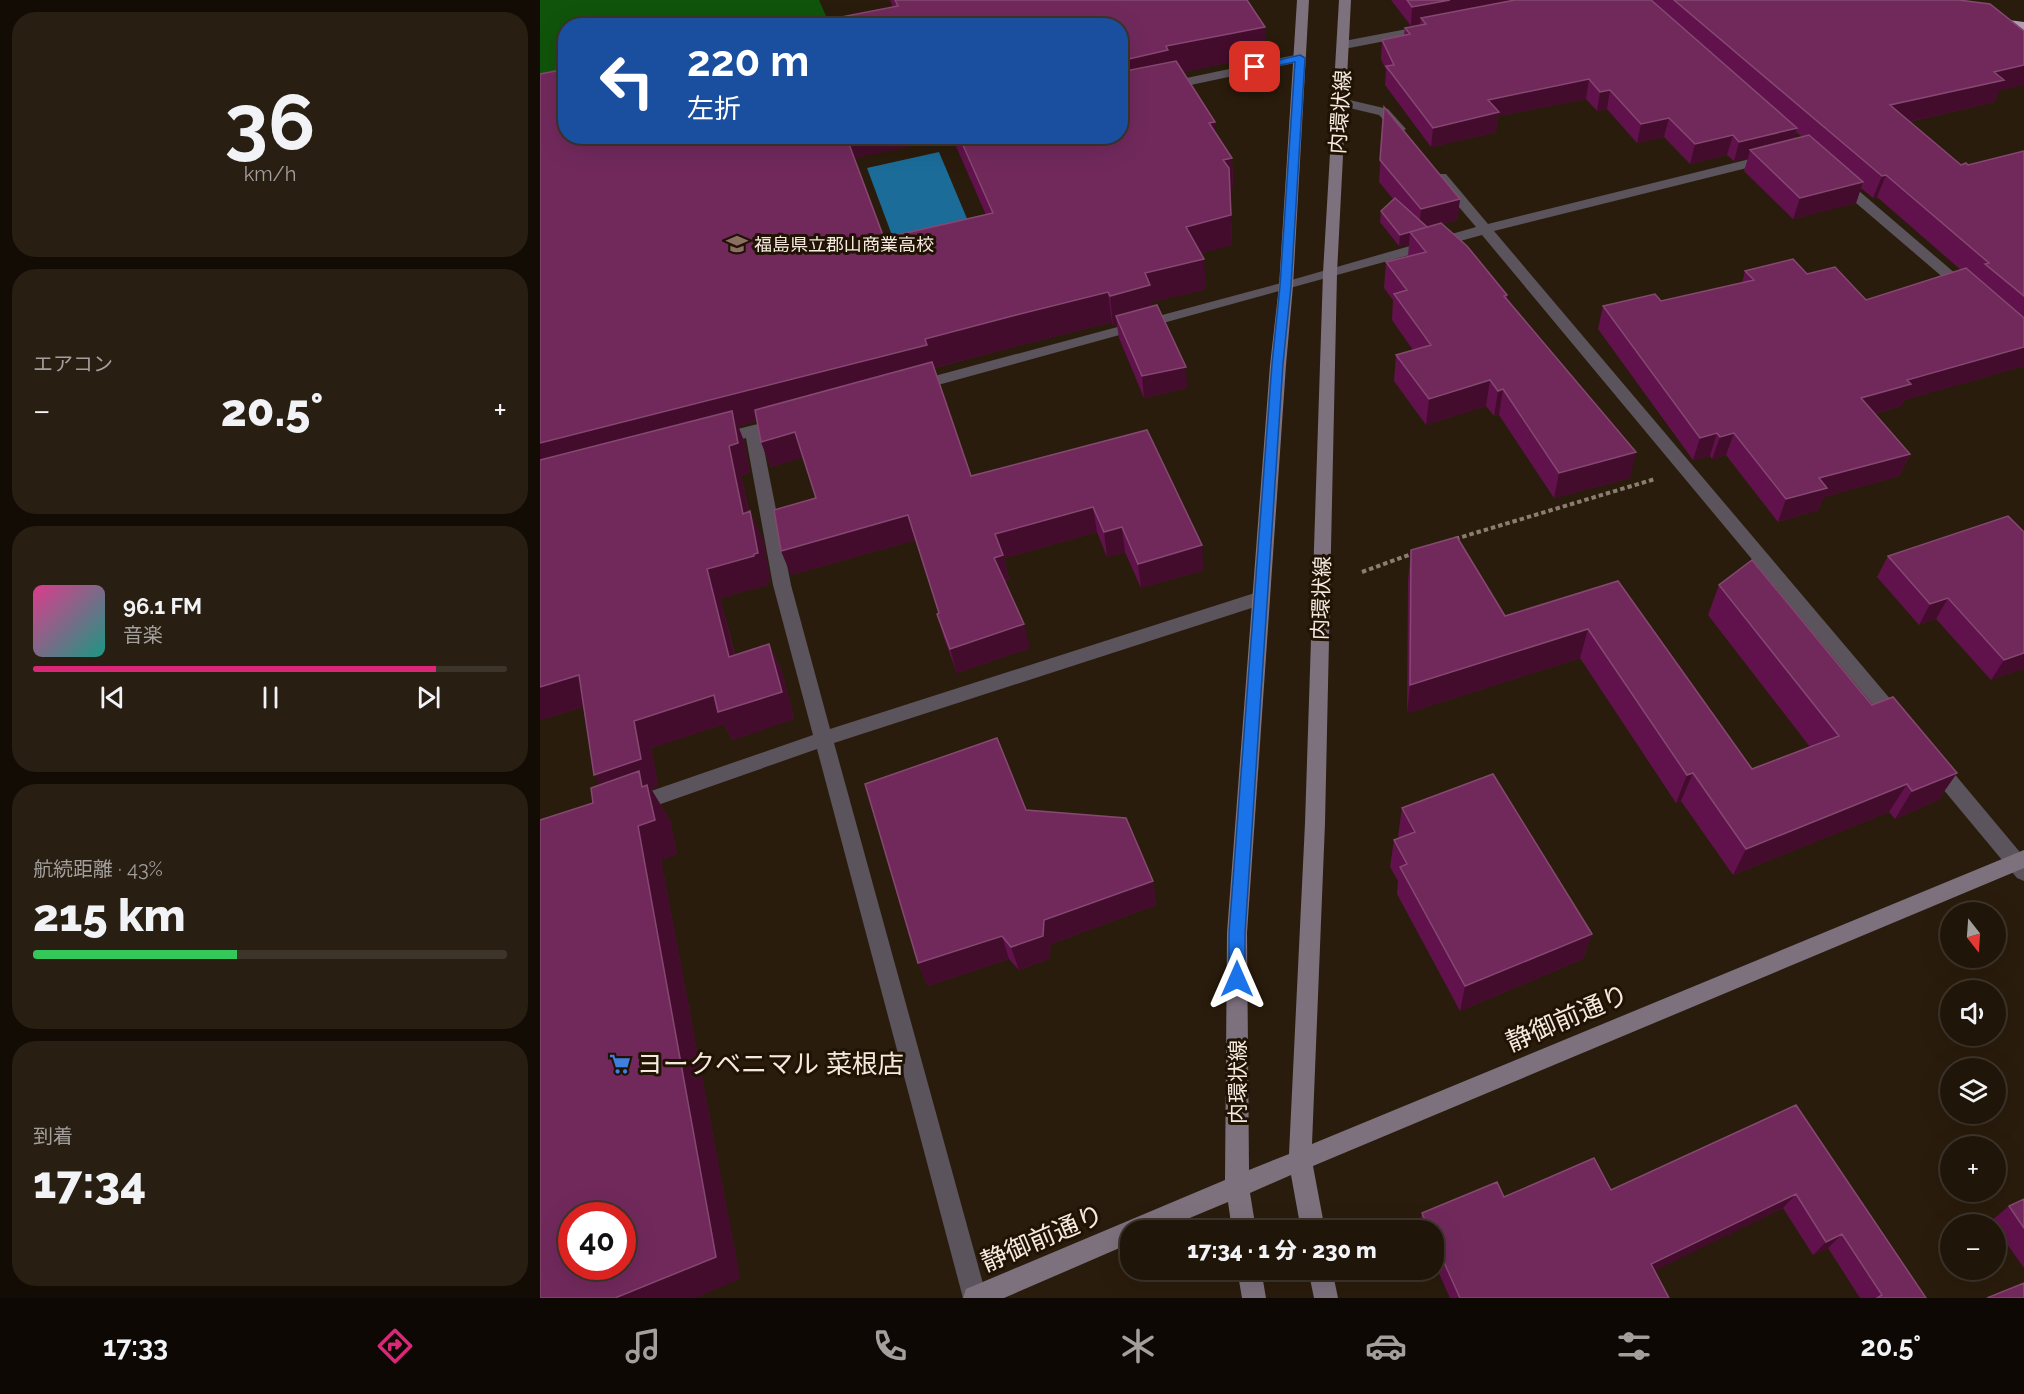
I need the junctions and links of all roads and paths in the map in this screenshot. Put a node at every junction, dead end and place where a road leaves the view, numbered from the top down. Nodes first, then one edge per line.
1 (1303, 0) edge
2 (1345, 0) edge
3 (1985, 21) joint
4 (2024, 26) edge
5 (1437, 27) edge
6 (2016, 38) edge
7 (1344, 45) junction
8 (1300, 58) junction
9 (1128, 94) edge
10 (1341, 102) junction
11 (1409, 139) edge
12 (1780, 155) edge
13 (1432, 166) edge
14 (1830, 172) edge
15 (1486, 229) junction
16 (1330, 273) junction
17 (1286, 286) junction
18 (1980, 302) edge
19 (904, 390) edge
20 (800, 418) edge
21 (753, 430) junction
22 (708, 442) edge
23 (1687, 469) junction
24 (1447, 542) edge
25 (1425, 549) edge
26 (1362, 572) dead end
27 (1261, 598) junction
28 (1909, 734) edge
29 (824, 739) junction
30 (1924, 753) edge
31 (616, 812) edge
32 (2021, 864) edge
33 (1300, 1160) junction
34 (1237, 1185) junction
35 (1155, 1220) edge
36 (1242, 1220) edge
37 (1311, 1220) edge
38 (1120, 1235) edge
39 (1252, 1280) edge
40 (1322, 1280) edge
41 (975, 1298) edge
42 (1254, 1298) edge
43 (1326, 1298) edge

1 - 8 street, 内環状線
2 - 7 street, 内環状線
3 - 4 highway
3 - 6 street
5 - 7 street
7 - 10 street, 内環状線
8 - 9 street
8 - 17 street, 内環状線
10 - 11 street
10 - 16 street, 内環状線
12 - 15 street
13 - 15 street
14 - 18 street
15 - 16 street
15 - 23 street
16 - 17 street
16 - 33 street, 内環状線
17 - 19 street
17 - 27 street, 内環状線
20 - 21 street
21 - 22 street
21 - 29 street
23 - 24 path
23 - 28 street
25 - 26 path
27 - 29 street
27 - 34 street, 内環状線
29 - 31 street
29 - 41 street
30 - 32 street
32 - 33 street, 静御前通り
33 - 34 street, 静御前通り
33 - 37 street, 内環状線
34 - 35 street, 静御前通り
34 - 36 street, 内環状線
38 - 41 street, 静御前通り
39 - 42 street
40 - 43 street

